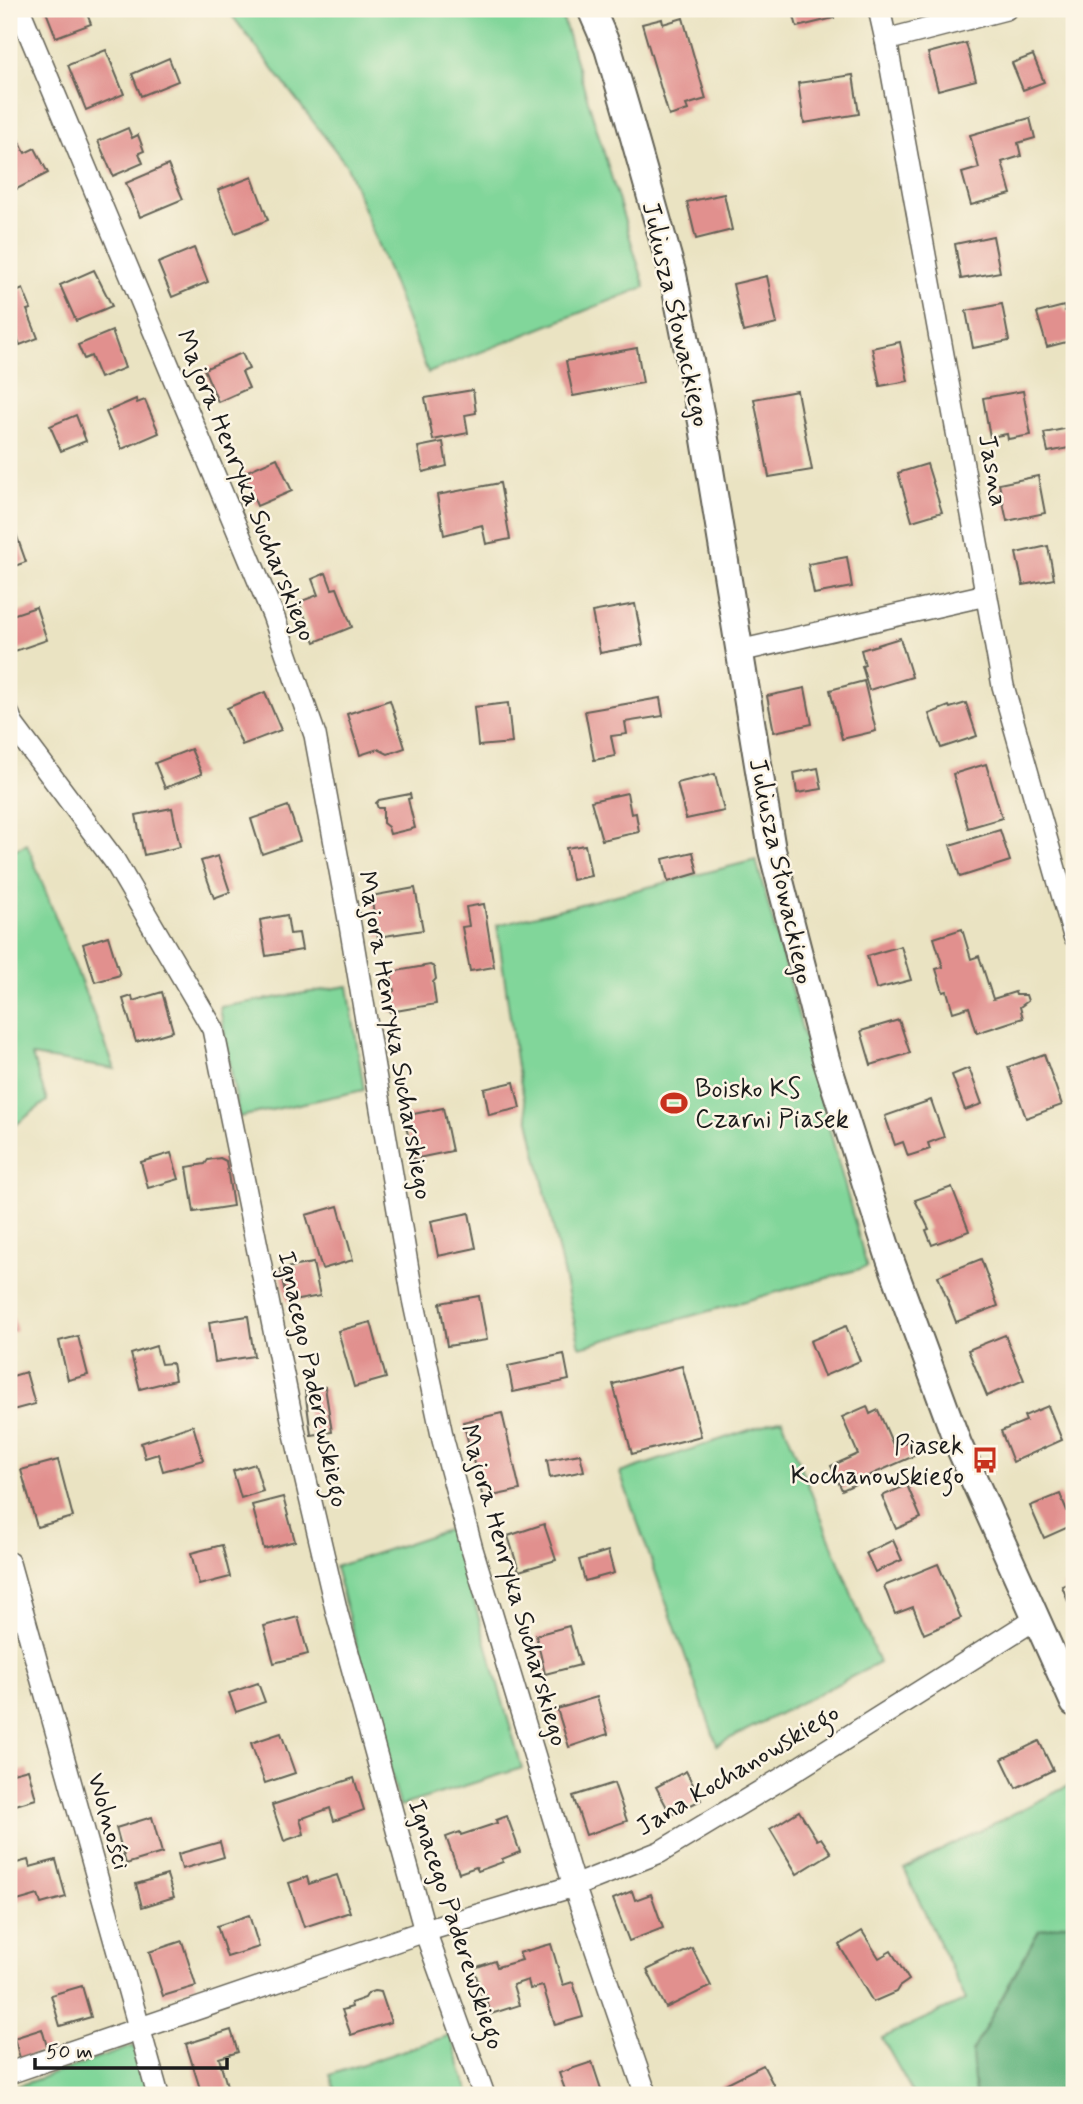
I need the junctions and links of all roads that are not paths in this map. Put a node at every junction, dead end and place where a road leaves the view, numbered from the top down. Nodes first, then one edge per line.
1 (19, 9) edge
2 (591, 9) edge
3 (879, 9) edge
4 (1006, 9) edge
5 (886, 40) junction
6 (986, 595) junction
7 (739, 651) junction
8 (9, 715) edge
9 (1074, 936) edge
10 (9, 1563) edge
11 (1035, 1619) junction
12 (1065, 1660) edge
13 (1074, 1703) edge
14 (574, 1886) junction
15 (425, 1931) junction
16 (140, 2029) junction
17 (9, 2073) edge
18 (158, 2095) edge
19 (484, 2095) edge
20 (646, 2095) edge

1 - 14 street, Majora Henryka Sucharskiego
2 - 7 street, Juliusza Słowackiego
3 - 5 street, Jasna
4 - 5 street
5 - 6 street, Jasna
6 - 7 street
6 - 9 street, Jasna
7 - 11 street, Juliusza Słowackiego
8 - 15 street, Ignacego Paderewskiego
10 - 16 street, Wolności
11 - 12 street, Juliusza Słowackiego
11 - 14 street, Jana Kochanowskiego
12 - 13 street, Juliusza Słowackiego
14 - 15 street, Jana Kochanowskiego
14 - 20 street, Majora Henryka Sucharskiego
15 - 16 street, Jana Kochanowskiego
15 - 19 street, Ignacego Paderewskiego
16 - 17 street, Jana Kochanowskiego
16 - 18 street, Wolności

